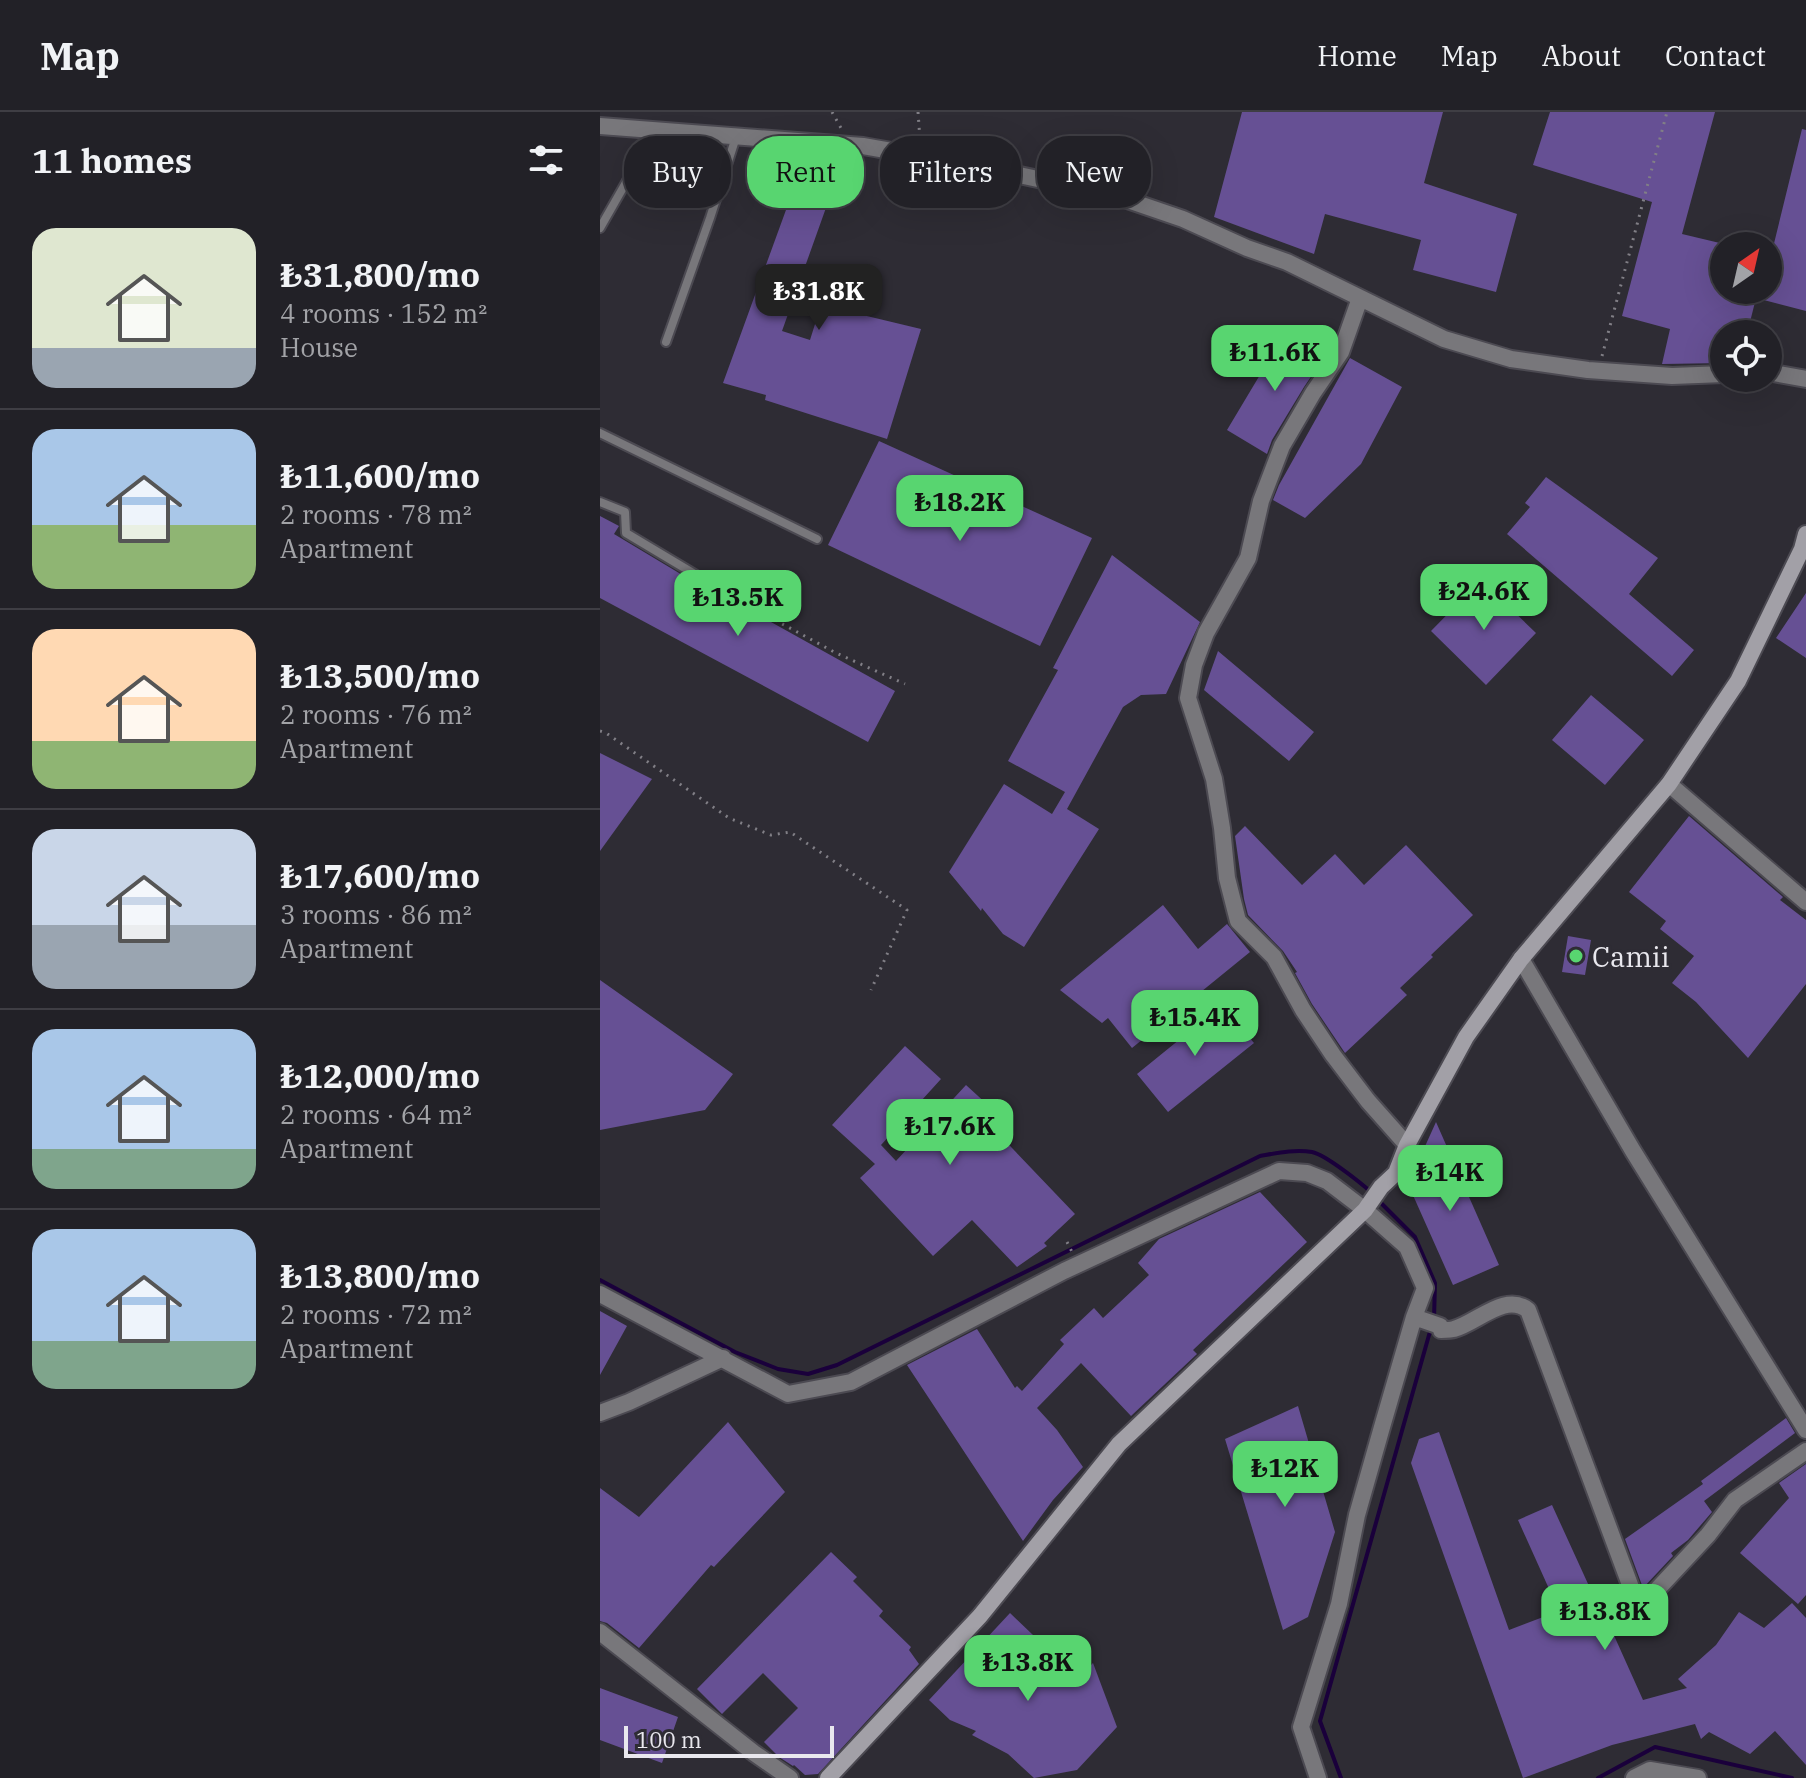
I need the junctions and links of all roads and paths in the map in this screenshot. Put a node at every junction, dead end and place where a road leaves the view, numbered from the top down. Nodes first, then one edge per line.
1 (918, 112) edge
2 (1667, 112) edge
3 (600, 126) edge
4 (657, 130) junction
5 (737, 136) junction
6 (920, 136) edge
7 (880, 149) edge
8 (1021, 175) edge
9 (600, 228) edge
10 (1360, 298) junction
11 (666, 342) dead end
12 (1598, 371) junction
13 (1710, 375) edge
14 (1782, 375) edge
15 (1806, 379) edge
16 (600, 433) edge
17 (600, 502) edge
18 (1806, 534) edge
19 (817, 539) dead end
20 (733, 597) joint
21 (905, 684) dead end
22 (600, 731) edge
23 (1669, 784) junction
24 (1806, 902) edge
25 (1521, 959) junction
26 (871, 990) dead end
27 (1407, 1145) junction
28 (1367, 1206) junction
29 (600, 1294) edge
30 (1426, 1322) junction
31 (723, 1358) junction
32 (600, 1413) edge
33 (1806, 1430) edge
34 (1806, 1451) edge
35 (600, 1632) edge
36 (790, 1778) edge
37 (828, 1778) edge
38 (1318, 1778) edge
39 (1634, 1778) edge
40 (1698, 1778) edge

1 - 6 path
2 - 12 path
3 - 4 street
4 - 5 street
4 - 9 lane
5 - 7 street
5 - 11 lane
8 - 10 street
10 - 12 street
10 - 27 street
12 - 13 street
14 - 15 street
16 - 19 lane
17 - 20 lane
18 - 23 street
20 - 21 path
22 - 26 path
23 - 24 street
23 - 25 street
25 - 27 street
25 - 33 street
27 - 28 street
28 - 30 street
28 - 31 street
28 - 37 street
29 - 31 street
30 - 34 street
30 - 38 street
31 - 32 street
35 - 36 street
39 - 40 street

